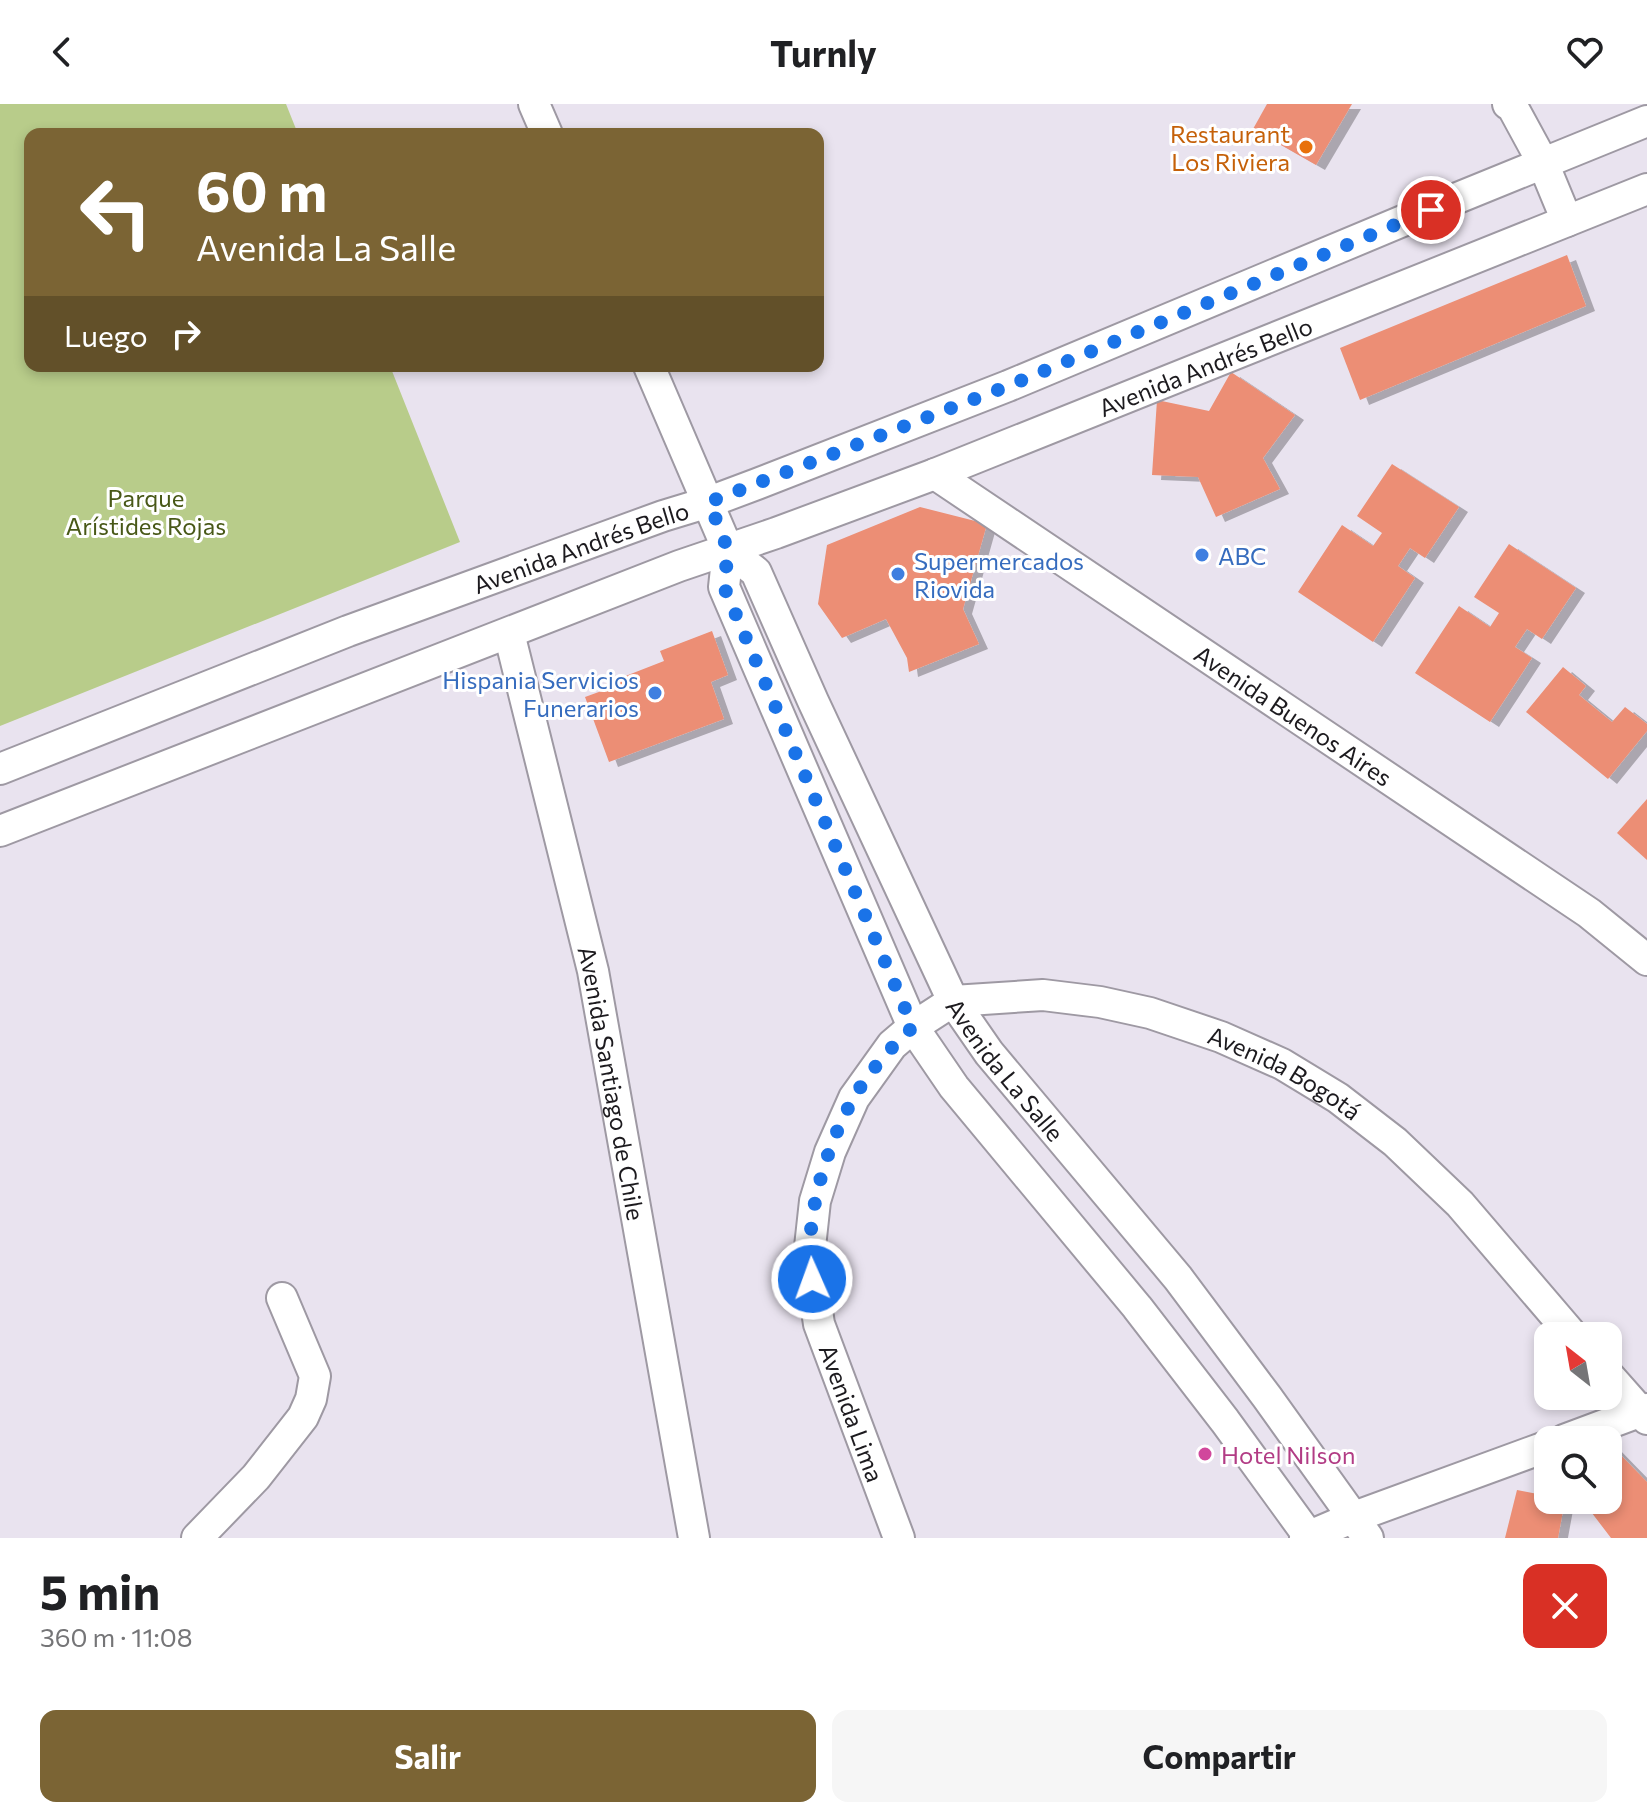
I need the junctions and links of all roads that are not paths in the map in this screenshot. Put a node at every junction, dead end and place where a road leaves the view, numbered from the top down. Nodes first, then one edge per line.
1 (534, 104) edge
2 (1508, 104) edge
3 (1647, 121) edge
4 (544, 128) edge
5 (1543, 163) junction
6 (1647, 189) edge
7 (1567, 221) junction
8 (652, 372) edge
9 (935, 474) junction
10 (709, 502) junction
11 (728, 550) junction
12 (509, 633) junction
13 (0, 769) edge
14 (0, 831) edge
15 (1647, 960) edge
16 (953, 1001) junction
17 (913, 1027) junction
18 (282, 1298) dead end
19 (1561, 1322) edge
20 (1622, 1389) edge
21 (1645, 1413) edge
22 (1606, 1426) edge
23 (1534, 1452) edge
24 (1361, 1528) edge
25 (197, 1538) edge
26 (694, 1538) edge
27 (899, 1538) edge
28 (1308, 1538) edge

1 - 4 street
2 - 5 street
3 - 5 street, Avenida Andrés Bello
5 - 7 street
5 - 10 street, Avenida Andrés Bello
6 - 7 street, Avenida Andrés Bello
7 - 9 street, Avenida Andrés Bello
8 - 10 street, Avenida La Salle
9 - 11 street, Avenida Andrés Bello
9 - 15 street, Avenida Buenos Aires
10 - 11 street, Avenida La Salle
10 - 13 street, Avenida Andrés Bello
11 - 12 street, Avenida Andrés Bello
11 - 16 street, Avenida La Salle
11 - 17 street, Avenida La Salle
12 - 14 street, Avenida Andrés Bello
12 - 26 street, Avenida Santiago de Chile
16 - 17 street, Avenida Bogotá
16 - 19 street, Avenida Bogotá
16 - 24 street, Avenida La Salle
17 - 27 street, Avenida Lima
17 - 28 street, Avenida La Salle
18 - 25 street
20 - 21 street
21 - 22 street
23 - 24 street
24 - 28 street

